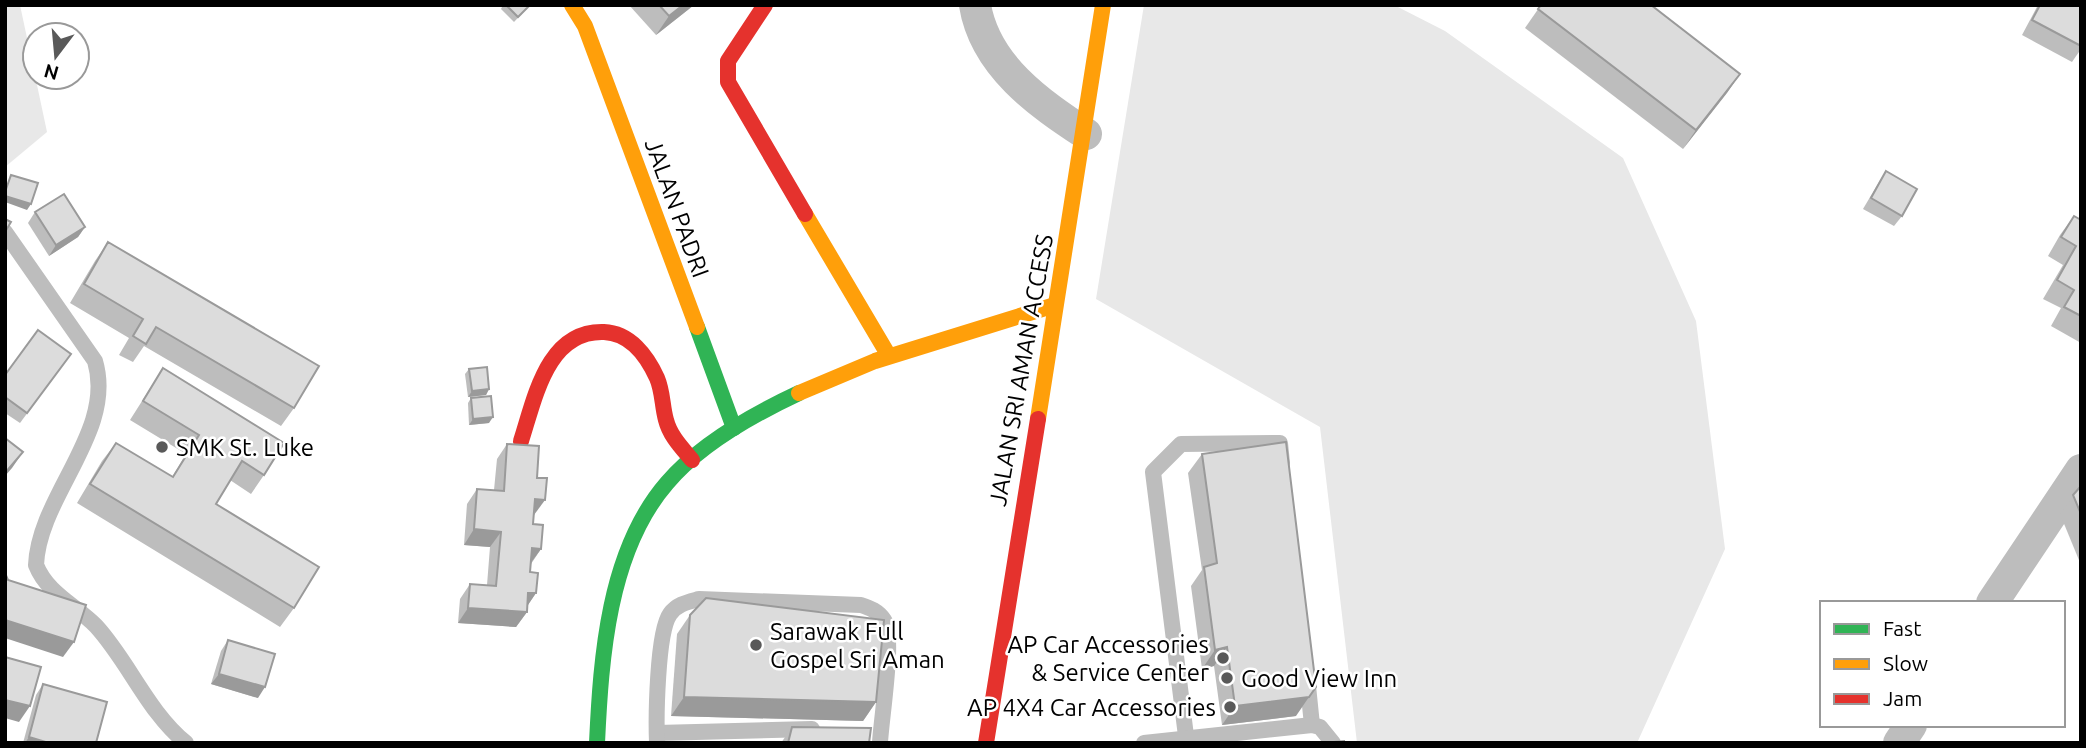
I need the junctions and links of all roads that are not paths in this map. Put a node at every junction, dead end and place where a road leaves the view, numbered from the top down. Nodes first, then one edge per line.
1 (572, 5) edge
2 (765, 5) edge
3 (975, 5) edge
4 (1103, 5) edge
5 (1086, 134) junction
6 (5, 232) edge
7 (1055, 305) junction
8 (889, 356) junction
9 (734, 428) junction
10 (521, 441) dead end
11 (692, 460) junction
12 (2081, 470) edge
13 (1285, 484) edge
14 (1993, 601) edge
15 (1304, 658) edge
16 (1312, 724) junction
17 (1910, 727) edge
18 (826, 730) edge
19 (876, 734) edge
20 (754, 736) edge
21 (1186, 736) junction
22 (657, 738) edge
23 (186, 743) edge
24 (597, 743) edge
25 (986, 743) edge
26 (1144, 743) edge
27 (1334, 743) edge
28 (1899, 743) edge

1 - 9 street, JALAN PADRI
2 - 8 street
3 - 5 street
4 - 5 street, JALAN SRI AMAN ACCESS
5 - 7 street, JALAN SRI AMAN ACCESS
6 - 23 lane
7 - 8 street
7 - 25 street, JALAN SRI AMAN ACCESS
8 - 9 street
9 - 11 street
10 - 11 street
11 - 24 street
12 - 14 street
13 - 21 lane
15 - 16 lane
16 - 21 lane
16 - 27 lane
17 - 28 street
18 - 20 lane
19 - 22 lane
20 - 22 lane
21 - 26 lane

